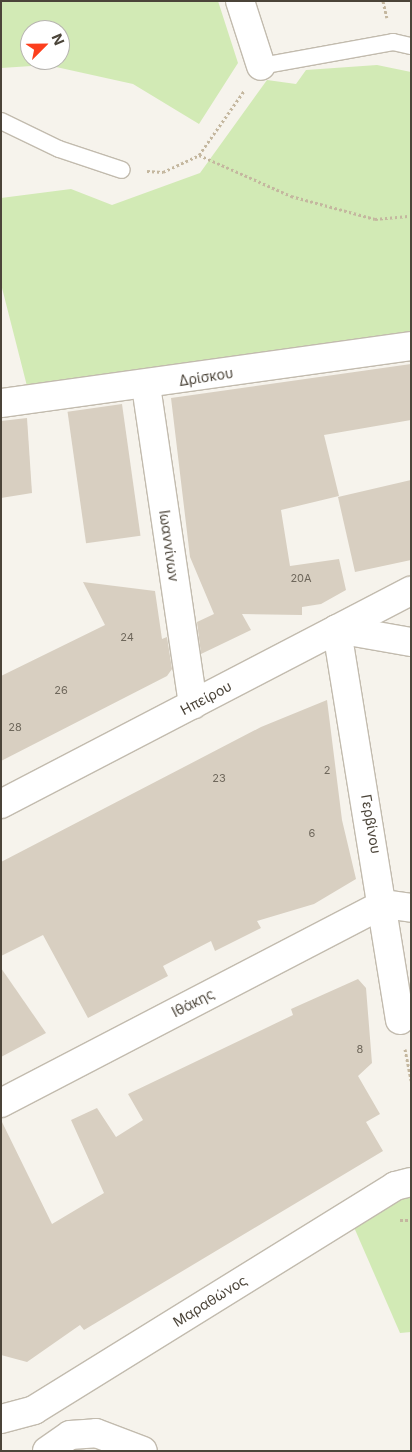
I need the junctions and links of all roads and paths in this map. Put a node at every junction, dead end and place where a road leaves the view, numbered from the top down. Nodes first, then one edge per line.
1 (240, 1) edge
2 (411, 46) edge
3 (262, 66) junction
4 (1, 121) edge
5 (199, 154) junction
6 (122, 170) joint
7 (411, 216) edge
8 (411, 346) edge
9 (146, 386) junction
10 (1, 403) edge
11 (411, 591) edge
12 (337, 629) junction
13 (411, 642) edge
14 (193, 705) junction
15 (1, 804) edge
16 (384, 904) junction
17 (411, 908) edge
18 (400, 1020) dead end
19 (1, 1103) edge
20 (411, 1182) edge
21 (4, 1426) edge
22 (49, 1448) edge
23 (143, 1451) edge

1 - 3 street
2 - 3 lane
3 - 5 path
4 - 6 lane
5 - 6 path
5 - 7 path
8 - 9 street, Δρίσκου
9 - 10 street, Δρίσκου
9 - 14 street, Ιωαννίνων
11 - 12 street, Ηπείρου
12 - 13 street
12 - 14 street, Ηπείρου
12 - 16 street, Γερβίνου
14 - 15 street, Ηπείρου
16 - 17 street
16 - 18 street, Γερβίνου
16 - 19 street, Ιθάκης
20 - 21 street, Μαραθώνος
22 - 23 street

